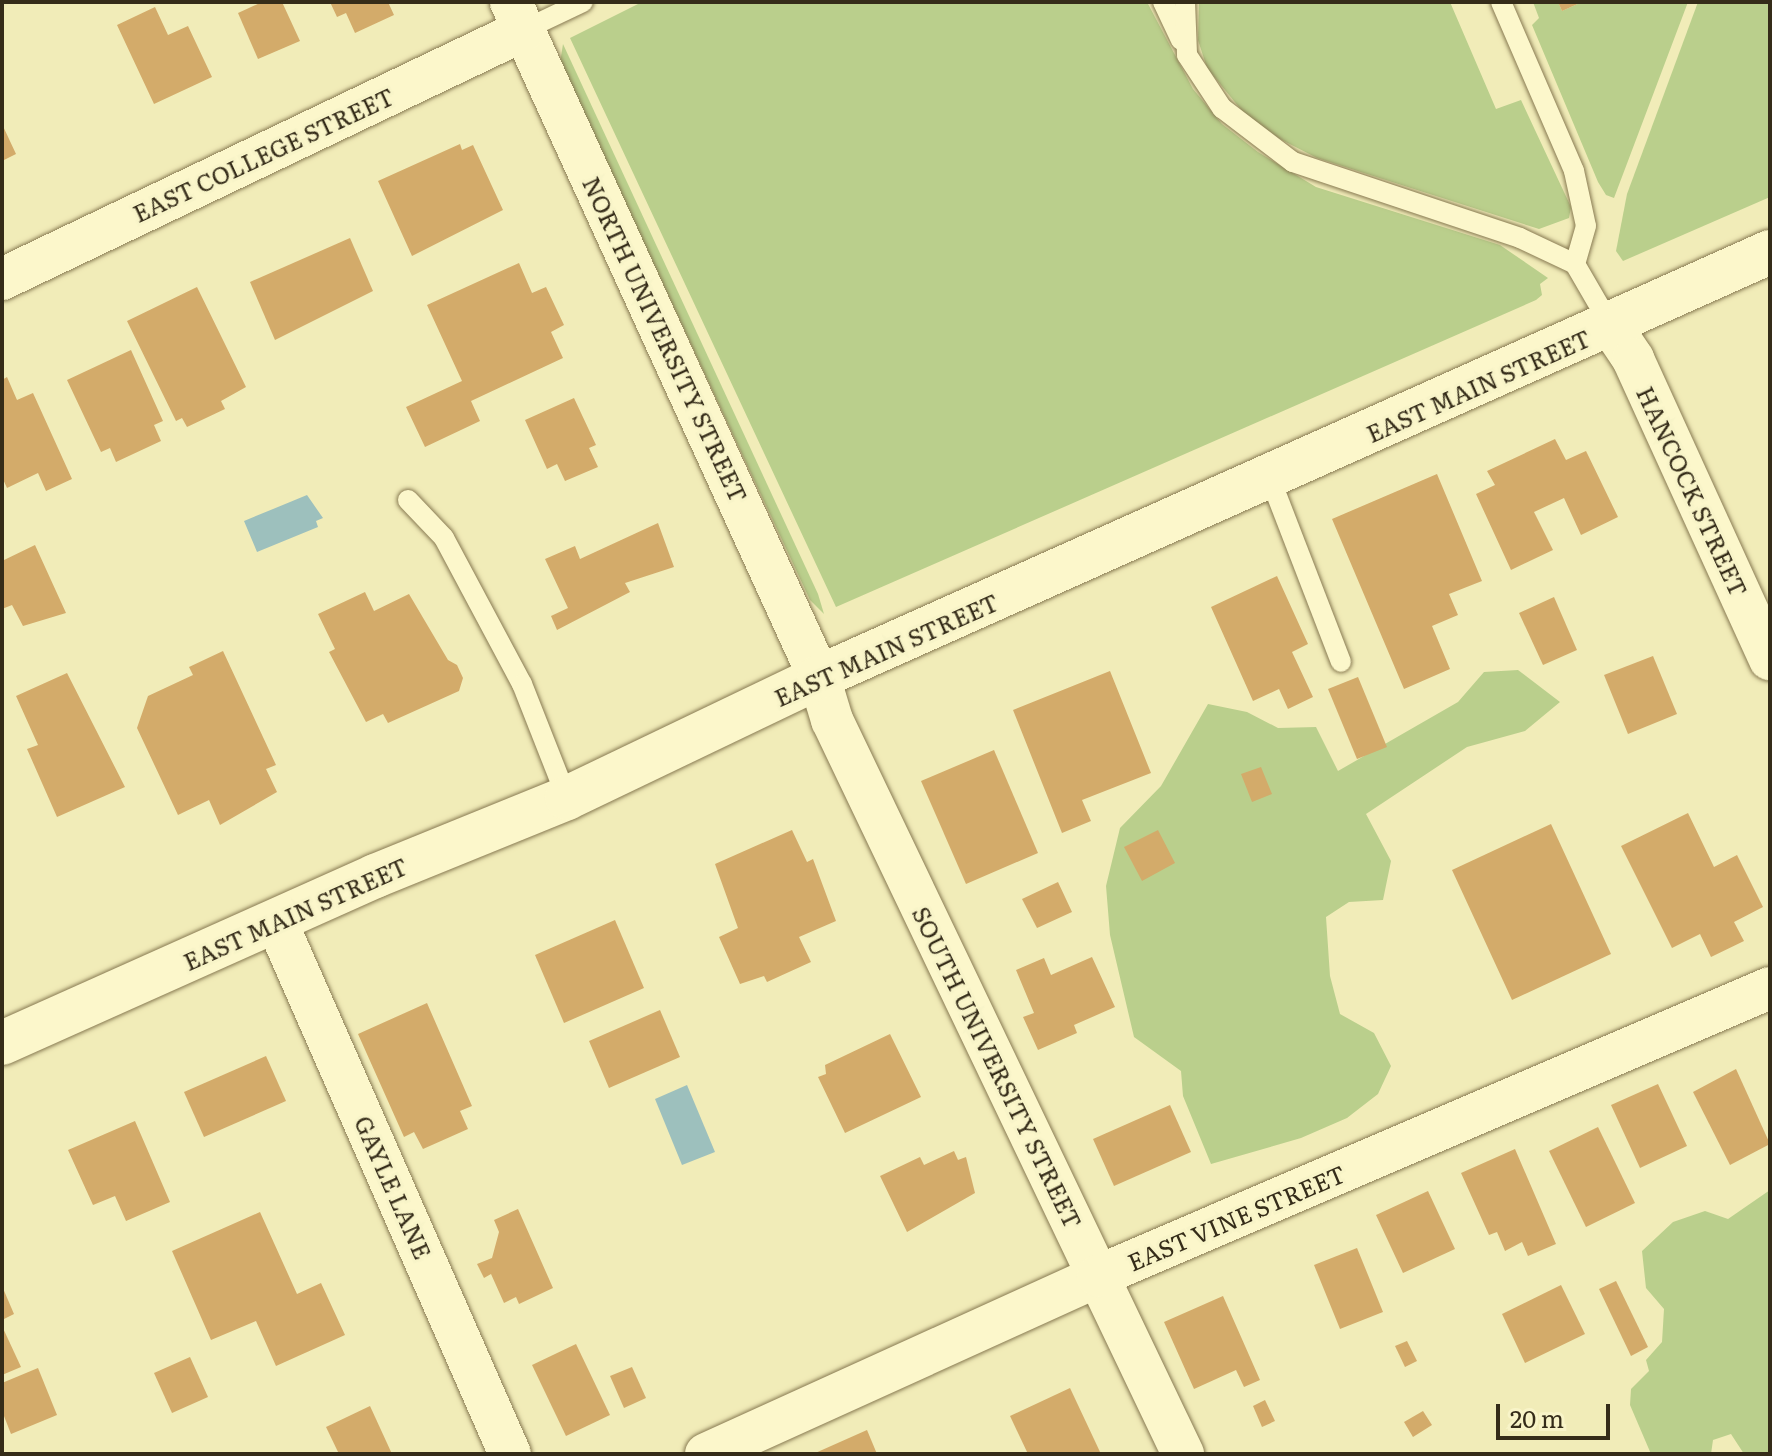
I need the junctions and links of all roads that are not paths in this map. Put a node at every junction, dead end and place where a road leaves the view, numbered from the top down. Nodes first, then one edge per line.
1 (583, 2) edge
2 (1163, 2) edge
3 (1185, 2) edge
4 (1501, 2) edge
5 (517, 16) edge
6 (1187, 55) junction
7 (1770, 252) edge
8 (1575, 264) junction
9 (2, 279) edge
10 (1611, 326) junction
11 (1270, 478) junction
12 (408, 500) dead end
13 (1770, 659) edge
14 (1341, 662) dead end
15 (819, 677) junction
16 (567, 798) junction
17 (276, 921) junction
18 (1770, 988) edge
19 (2, 1043) edge
20 (1098, 1276) junction
21 (510, 1454) edge
22 (706, 1454) edge
23 (1183, 1454) edge

1 - 5 lane
2 - 6 lane
3 - 6 lane
4 - 8 lane
5 - 9 street, EAST COLLEGE STREET
5 - 15 street, NORTH UNIVERSITY STREET
6 - 8 lane
7 - 10 street, EAST MAIN STREET
8 - 10 lane
10 - 11 street, EAST MAIN STREET
10 - 13 street, HANCOCK STREET
11 - 14 lane
11 - 15 street, EAST MAIN STREET
12 - 16 lane
15 - 16 street, EAST MAIN STREET
15 - 20 street, SOUTH UNIVERSITY STREET
16 - 17 street, EAST MAIN STREET
17 - 19 street, EAST MAIN STREET
17 - 21 street, GAYLE LANE
18 - 20 street, EAST VINE STREET
20 - 22 street, EAST VINE STREET
20 - 23 street, SOUTH UNIVERSITY STREET

